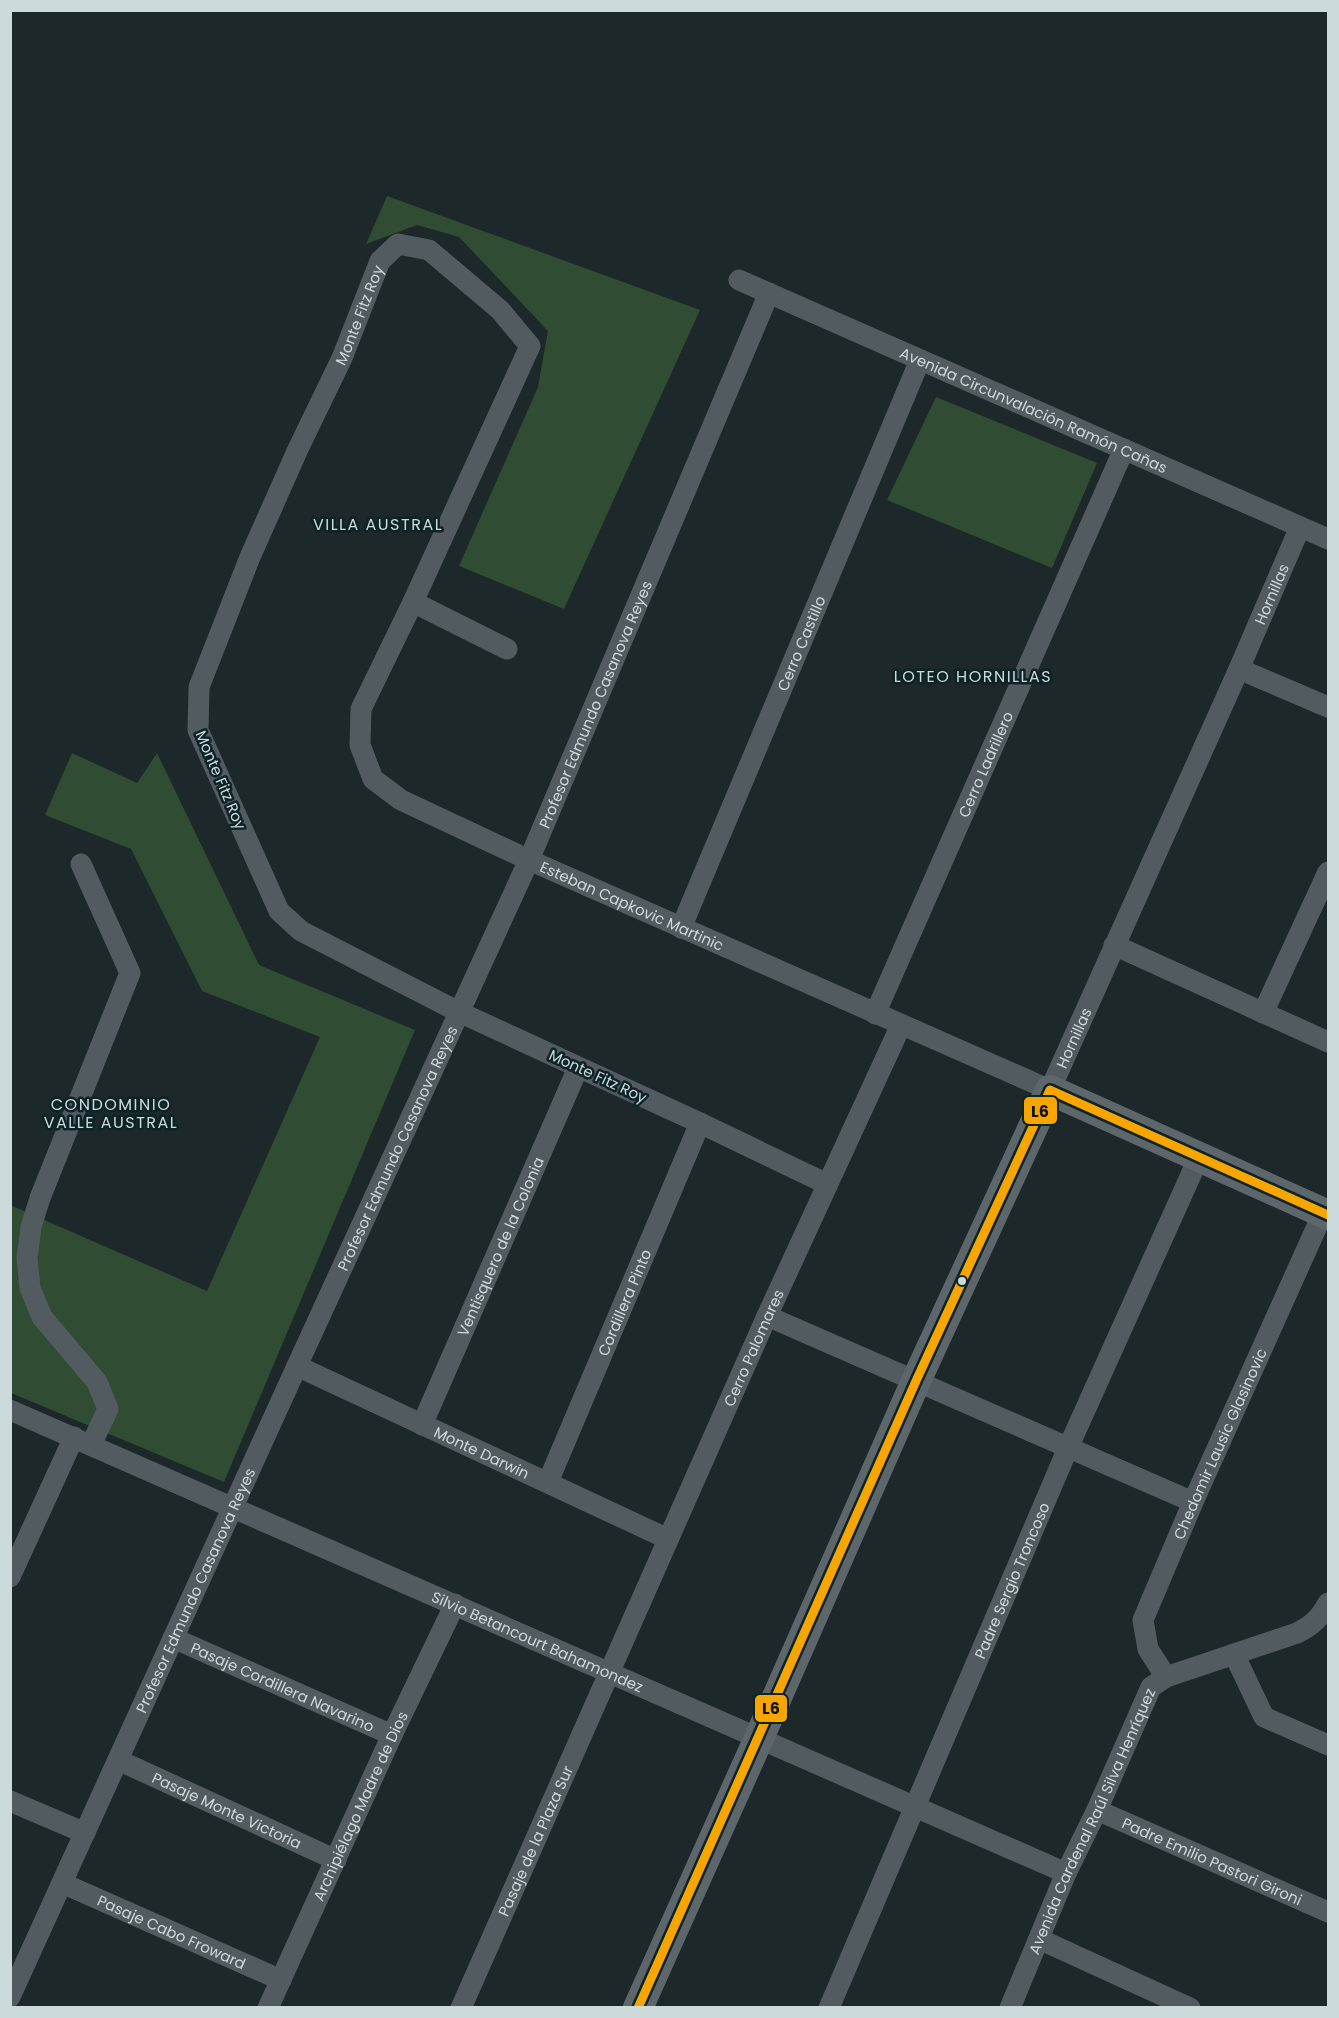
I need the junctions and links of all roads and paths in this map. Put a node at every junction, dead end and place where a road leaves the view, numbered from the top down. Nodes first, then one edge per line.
1 (739, 280) dead end
2 (769, 293) junction
3 (530, 346) joint
4 (921, 360) junction
5 (1124, 449) junction
6 (1300, 527) junction
7 (1329, 539) edge
8 (413, 602) junction
9 (507, 649) dead end
10 (1239, 669) junction
11 (1329, 707) edge
12 (529, 860) junction
13 (81, 864) dead end
14 (1329, 872) edge
15 (681, 928) junction
16 (1114, 945) junction
17 (459, 1012) junction
18 (1263, 1013) junction
19 (875, 1014) junction
20 (901, 1025) junction
21 (1329, 1042) edge
22 (578, 1068) junction
23 (1050, 1090) junction
24 (700, 1123) junction
25 (1199, 1157) junction
26 (827, 1184) junction
27 (1326, 1214) edge
28 (767, 1316) junction
29 (297, 1366) junction
30 (916, 1381) junction
31 (10, 1410) edge
32 (422, 1425) junction
33 (83, 1441) junction
34 (1068, 1448) junction
35 (548, 1482) junction
36 (1192, 1502) junction
37 (233, 1507) junction
38 (668, 1539) junction
39 (10, 1577) edge
40 (1329, 1603) edge
41 (454, 1605) junction
42 (173, 1638) junction
43 (1234, 1654) junction
44 (608, 1672) junction
45 (1166, 1677) junction
46 (392, 1735) junction
47 (759, 1738) junction
48 (1329, 1745) edge
49 (118, 1760) junction
50 (10, 1801) edge
51 (916, 1807) junction
52 (1097, 1810) junction
53 (85, 1833) junction
54 (336, 1860) junction
55 (1066, 1873) junction
56 (62, 1883) junction
57 (1329, 1912) edge
58 (1040, 1939) junction
59 (280, 1980) junction
60 (11, 1993) edge
61 (268, 2007) edge
62 (460, 2007) edge
63 (638, 2007) edge
64 (829, 2007) edge
65 (1010, 2007) edge
66 (1190, 2007) edge

1 - 2 street, Avenida Circunvalación Ramón Cañas
2 - 4 street, Avenida Circunvalación Ramón Cañas
2 - 12 street, Profesor Edmundo Casanova Reyes
3 - 8 street, Esteban Capkovic Martinic
3 - 17 street, Monte Fitz Roy
4 - 5 street, Avenida Circunvalación Ramón Cañas
4 - 15 street, Cerro Castillo
5 - 6 street, Avenida Circunvalación Ramón Cañas
5 - 19 street, Cerro Ladrillero
6 - 7 street, Avenida Circunvalación Ramón Cañas
6 - 10 street, Hornillas
8 - 9 street
8 - 12 street, Esteban Capkovic Martinic
10 - 11 street
10 - 16 street, Hornillas
12 - 15 street, Esteban Capkovic Martinic
12 - 17 street, Profesor Edmundo Casanova Reyes
13 - 33 street
14 - 18 street
15 - 19 street, Esteban Capkovic Martinic
16 - 18 street
16 - 23 street, Hornillas
17 - 22 street, Monte Fitz Roy
17 - 29 street, Profesor Edmundo Casanova Reyes
18 - 21 street
19 - 20 street, Esteban Capkovic Martinic
20 - 23 street, Esteban Capkovic Martinic
20 - 26 street, Cerro Palomares
22 - 24 street, Monte Fitz Roy
22 - 32 street, Ventisquero de la Colonia
23 - 25 street, Esteban Capkovic Martinic
23 - 30 street, Hornillas
24 - 26 street, Monte Fitz Roy
24 - 35 street, Cordillera Pinto
25 - 27 street, Esteban Capkovic Martinic
25 - 34 street, Padre Sergio Troncoso
26 - 28 street, Cerro Palomares
27 - 36 street, Chedomir Lausic Glasinovic
28 - 30 street
28 - 38 street, Cerro Palomares
29 - 32 street, Monte Darwin
29 - 37 street, Profesor Edmundo Casanova Reyes
30 - 34 street
30 - 47 street, Hornillas
31 - 33 street, Silvio Betancourt Bahamondez
32 - 35 street, Monte Darwin
33 - 37 street, Silvio Betancourt Bahamondez
33 - 39 street
34 - 36 street
34 - 51 street, Padre Sergio Troncoso
35 - 38 street, Monte Darwin
36 - 45 street, Chedomir Lausic Glasinovic
37 - 41 street, Silvio Betancourt Bahamondez
37 - 42 street, Profesor Edmundo Casanova Reyes
38 - 44 street, Cerro Palomares
40 - 43 street, Avenida Cardenal Raúl Silva Henríquez
41 - 44 street, Silvio Betancourt Bahamondez
41 - 46 street, Archipiélago Madre de Dios
42 - 46 street, Pasaje Cordillera Navarino
42 - 49 street, Profesor Edmundo Casanova Reyes
43 - 45 street, Avenida Cardenal Raúl Silva Henríquez
43 - 48 street
44 - 47 street, Silvio Betancourt Bahamondez
44 - 62 street, Pasaje de la Plaza Sur
45 - 52 street, Avenida Cardenal Raúl Silva Henríquez
46 - 54 street, Archipiélago Madre de Dios
47 - 51 street, Silvio Betancourt Bahamondez
47 - 63 street, Hornillas
49 - 53 street, Profesor Edmundo Casanova Reyes
49 - 54 street, Pasaje Monte Victoria
50 - 53 street
51 - 55 street, Silvio Betancourt Bahamondez
51 - 64 street, Padre Sergio Troncoso
52 - 55 street, Avenida Cardenal Raúl Silva Henríquez
52 - 57 street, Padre Emilio Pastori Gironi
53 - 56 street, Profesor Edmundo Casanova Reyes
54 - 59 street, Archipiélago Madre de Dios
55 - 58 street, Avenida Cardenal Raúl Silva Henríquez
56 - 59 street, Pasaje Cabo Froward
56 - 60 street, Profesor Edmundo Casanova Reyes
58 - 65 street, Avenida Cardenal Raúl Silva Henríquez
58 - 66 street
59 - 61 street, Archipiélago Madre de Dios

